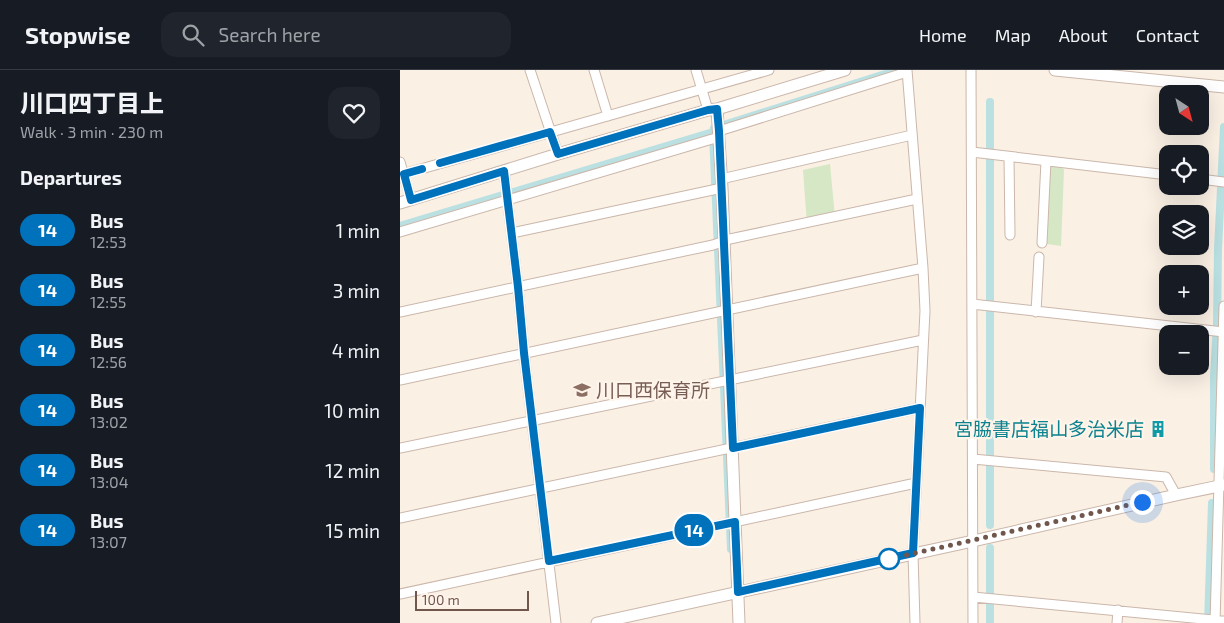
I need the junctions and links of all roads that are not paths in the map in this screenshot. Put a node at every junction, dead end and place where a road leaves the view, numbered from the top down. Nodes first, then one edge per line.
1 (530, 70) edge
2 (594, 70) edge
3 (696, 70) edge
4 (769, 70) edge
5 (845, 70) edge
6 (971, 70) edge
7 (1055, 70) edge
8 (907, 71) edge
9 (1224, 87) edge
10 (702, 89) junction
11 (712, 110) junction
12 (608, 116) junction
13 (550, 132) junction
14 (719, 134) junction
15 (912, 136) junction
16 (972, 152) junction
17 (558, 154) junction
18 (1010, 157) junction
19 (1046, 161) junction
20 (400, 162) edge
21 (504, 171) junction
22 (402, 174) edge
23 (1159, 175) edge
24 (1209, 180) edge
25 (1222, 182) edge
26 (721, 183) junction
27 (917, 199) junction
28 (508, 200) junction
29 (406, 201) edge
30 (400, 232) edge
31 (512, 233) junction
32 (1010, 235) dead end
33 (723, 242) junction
34 (1042, 243) dead end
35 (1039, 257) dead end
36 (923, 268) junction
37 (518, 287) junction
38 (972, 304) junction
39 (1224, 306) edge
40 (726, 311) junction
41 (400, 312) edge
42 (1036, 312) junction
43 (1221, 332) edge
44 (923, 340) junction
45 (524, 353) junction
46 (729, 379) junction
47 (400, 380) edge
48 (1223, 388) edge
49 (920, 408) junction
50 (532, 420) junction
51 (400, 448) edge
52 (733, 448) junction
53 (973, 459) junction
54 (916, 483) junction
55 (1222, 486) edge
56 (540, 488) junction
57 (1176, 494) junction
58 (400, 518) edge
59 (735, 522) junction
60 (973, 541) junction
61 (913, 553) junction
62 (549, 561) junction
63 (738, 592) junction
64 (400, 594) edge
65 (973, 596) junction
66 (1118, 610) junction
67 (1214, 620) edge
68 (556, 623) edge
69 (597, 623) edge
70 (739, 623) edge
71 (915, 623) edge
72 (973, 623) edge
73 (1117, 623) edge

1 - 13 street
2 - 12 street
3 - 10 street
4 - 10 street
5 - 11 street
6 - 16 street
7 - 9 street
8 - 14 street
8 - 15 street
10 - 11 street
10 - 12 street
11 - 14 street
11 - 17 street
12 - 13 street
13 - 17 street
13 - 22 street
14 - 26 street
14 - 28 street
15 - 26 street
15 - 27 street
16 - 18 street
16 - 38 street
17 - 21 street
18 - 19 street
18 - 32 street
19 - 23 street
19 - 34 street
20 - 22 street
21 - 28 street
21 - 29 street
22 - 29 street
24 - 25 street
26 - 31 street
26 - 33 street
27 - 33 street
27 - 36 street
28 - 30 street
28 - 31 street
31 - 37 street
33 - 37 street
33 - 40 street
35 - 42 street
36 - 40 street
36 - 44 street
37 - 41 street
37 - 45 street
38 - 42 street
38 - 53 street
39 - 43 street
40 - 45 street
40 - 46 street
42 - 43 street
43 - 48 street
44 - 46 street
44 - 49 street
45 - 47 street
45 - 50 street
46 - 50 street
46 - 52 street
48 - 55 street
49 - 52 street
49 - 54 street
50 - 51 street
50 - 56 street
52 - 56 street
52 - 59 street
53 - 57 street
53 - 60 street
54 - 59 street
54 - 61 street
55 - 57 street
55 - 67 street
56 - 58 street
56 - 62 street
57 - 60 street
59 - 62 street
59 - 63 street
60 - 61 street
60 - 65 street
61 - 63 street
61 - 71 street
62 - 64 street
62 - 68 street
63 - 69 street
63 - 70 street
65 - 66 street
65 - 72 street
66 - 67 street
66 - 73 street

